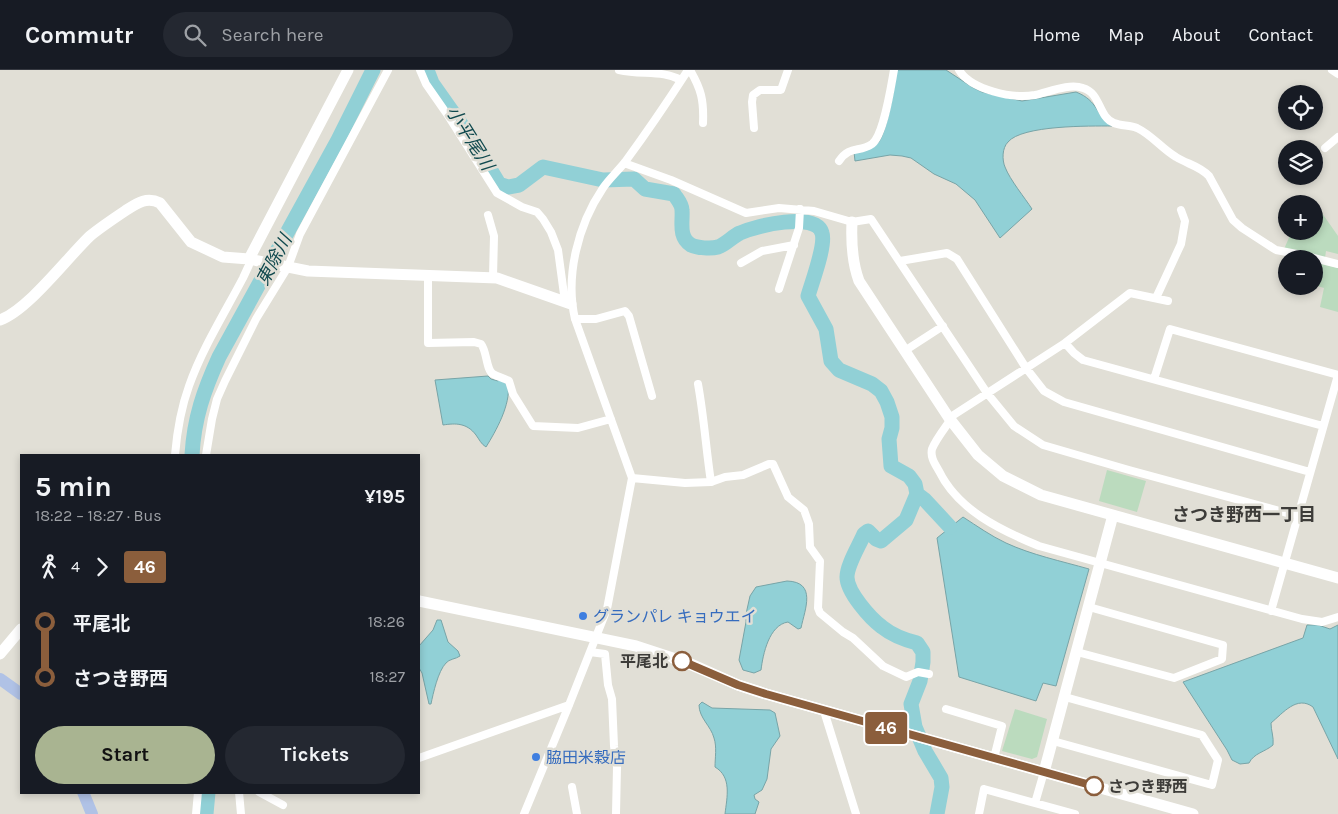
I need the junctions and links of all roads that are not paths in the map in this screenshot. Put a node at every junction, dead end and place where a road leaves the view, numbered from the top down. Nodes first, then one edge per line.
1 (348, 70) edge
2 (388, 70) edge
3 (420, 70) edge
4 (619, 70) edge
5 (689, 70) edge
6 (788, 70) edge
7 (894, 70) edge
8 (960, 70) edge
9 (1332, 70) edge
10 (1338, 74) edge
11 (681, 80) junction
12 (703, 123) dead end
13 (754, 128) dead end
14 (1338, 137) edge
15 (1324, 148) dead end
16 (839, 161) dead end
17 (624, 162) junction
18 (800, 210) junction
19 (1181, 210) dead end
20 (488, 215) dead end
21 (852, 222) junction
22 (794, 245) junction
23 (252, 260) junction
24 (900, 261) junction
25 (741, 263) dead end
26 (1338, 264) edge
27 (286, 267) junction
28 (428, 275) junction
29 (494, 277) junction
30 (779, 289) dead end
31 (1156, 298) junction
32 (1168, 301) dead end
33 (568, 303) junction
34 (575, 319) junction
35 (0, 320) edge
36 (943, 326) junction
37 (1065, 343) junction
38 (906, 350) junction
39 (1026, 368) junction
40 (1338, 375) edge
41 (1154, 379) junction
42 (698, 384) dead end
43 (987, 393) junction
44 (652, 396) dead end
45 (950, 418) junction
46 (611, 420) junction
47 (1323, 426) junction
48 (176, 454) edge
49 (206, 454) edge
50 (1310, 472) junction
51 (632, 478) junction
52 (711, 482) junction
53 (1113, 515) junction
54 (1298, 516) junction
55 (1100, 563) junction
56 (1284, 563) junction
57 (1337, 576) edge
58 (420, 601) edge
59 (1089, 607) junction
60 (1271, 611) junction
61 (1338, 618) edge
62 (20, 631) edge
63 (596, 637) junction
64 (590, 652) junction
65 (1077, 652) junction
66 (0, 654) edge
67 (929, 674) dead end
68 (0, 679) edge
69 (20, 693) edge
70 (1065, 697) junction
71 (570, 705) junction
72 (946, 710) dead end
73 (824, 711) junction
74 (1053, 741) junction
75 (420, 758) edge
76 (994, 758) junction
77 (1044, 772) junction
78 (572, 787) dead end
79 (84, 794) edge
80 (198, 794) edge
81 (239, 794) edge
82 (264, 794) edge
83 (1035, 803) junction
84 (283, 805) dead end
85 (92, 814) edge
86 (196, 814) edge
87 (241, 814) edge
88 (524, 814) edge
89 (577, 814) edge
90 (616, 814) edge
91 (856, 814) edge
92 (978, 814) edge
93 (1075, 814) edge
94 (1193, 814) edge

1 - 23 street
2 - 27 street
3 - 33 street
4 - 11 street
5 - 11 street
5 - 12 street
6 - 13 street
7 - 16 street
8 - 26 street
9 - 10 street
11 - 17 street
14 - 15 street
17 - 18 street
17 - 33 street
18 - 21 street
18 - 22 street
19 - 31 street
20 - 29 street
21 - 24 street
21 - 38 street
22 - 25 street
22 - 30 street
23 - 27 street
23 - 35 street
23 - 48 street
24 - 36 street
24 - 39 street
27 - 28 street
27 - 49 street
28 - 29 street
28 - 46 street
29 - 33 street
31 - 32 street
31 - 37 street
33 - 34 street
34 - 44 street
34 - 46 street
36 - 38 street
36 - 43 street
37 - 39 street
37 - 41 street
38 - 45 street
39 - 43 street
39 - 50 street
40 - 41 street
40 - 47 street
41 - 47 street
42 - 52 street
43 - 45 street
43 - 54 street
45 - 53 street
45 - 55 street
46 - 51 street
47 - 50 street
50 - 54 street
51 - 52 street
51 - 63 street
52 - 67 street
53 - 55 street
53 - 56 street
54 - 56 street
55 - 59 street
55 - 60 street
56 - 57 street
56 - 60 street
58 - 63 street
59 - 65 street
59 - 65 street
60 - 61 street
62 - 66 street
63 - 64 street
63 - 73 street
64 - 71 street
64 - 90 street
65 - 70 street
68 - 69 main road
70 - 74 street
70 - 74 street
71 - 75 street
71 - 88 street
72 - 76 street
73 - 76 street
73 - 91 street
74 - 77 street
76 - 77 street
77 - 83 street
77 - 94 street
78 - 89 street
79 - 85 main road
80 - 86 street
81 - 87 street
82 - 84 street
83 - 92 street
83 - 93 street

